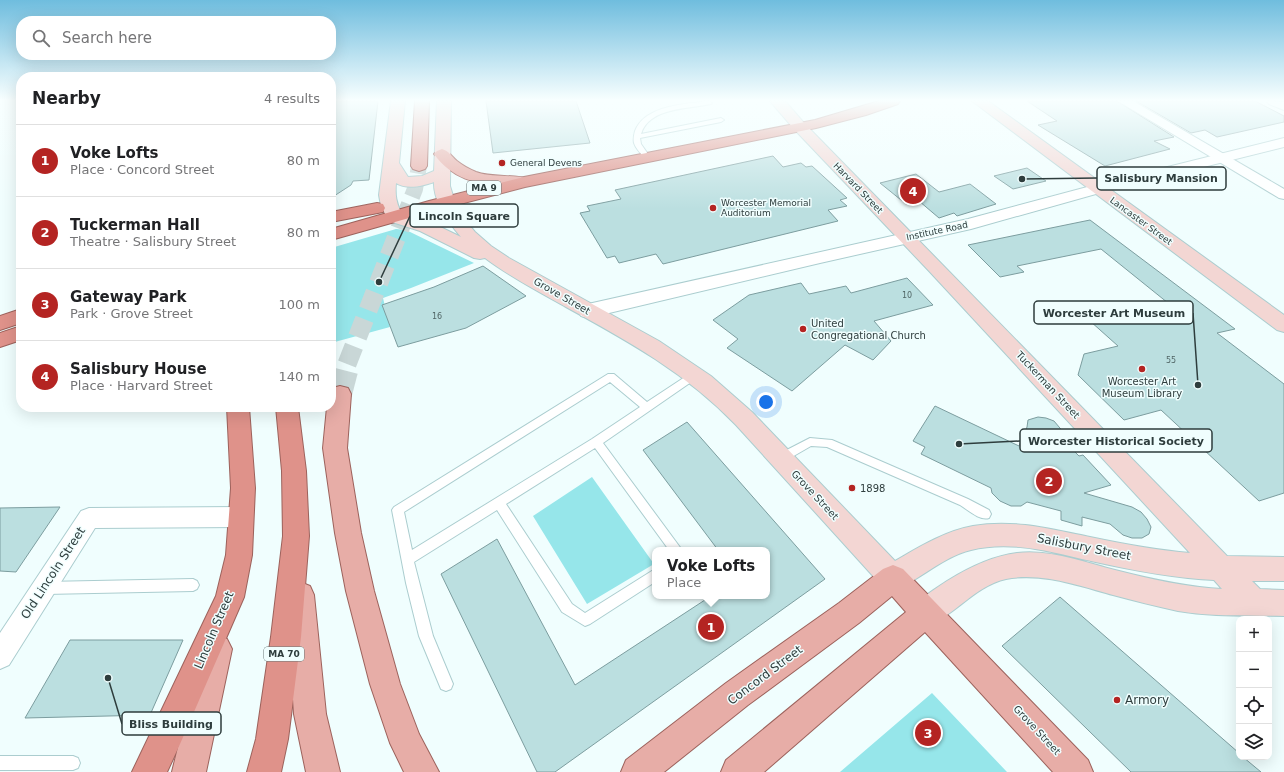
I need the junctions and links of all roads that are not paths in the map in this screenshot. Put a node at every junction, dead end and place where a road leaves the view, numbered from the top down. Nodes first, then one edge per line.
1 (395, 137) edge
2 (420, 137) edge
3 (443, 137) edge
4 (637, 137) edge
5 (742, 137) edge
6 (809, 137) edge
7 (1027, 137) edge
8 (1185, 137) edge
9 (1284, 142) edge
10 (442, 154) junction
11 (647, 156) junction
12 (1220, 158) junction
13 (392, 165) junction
14 (419, 166) tunnel mouth
15 (1187, 166) junction
16 (442, 173) junction
17 (524, 182) junction
18 (1216, 182) dead end
19 (1097, 189) junction
20 (1284, 195) edge
21 (446, 198) junction
22 (392, 211) junction
23 (336, 217) edge
24 (336, 233) edge
25 (908, 238) junction
26 (513, 268) junction
27 (588, 311) junction
28 (16, 318) edge
29 (0, 323) edge
30 (1284, 325) edge
31 (16, 335) edge
32 (0, 340) edge
33 (16, 341) edge
34 (0, 344) edge
35 (694, 375) junction
36 (340, 394) tunnel mouth
37 (647, 407) junction
38 (237, 412) edge
39 (288, 412) edge
40 (596, 442) junction
41 (781, 458) junction
42 (498, 502) junction
43 (985, 514) dead end
44 (241, 517) junction
45 (296, 536) junction
46 (674, 547) edge
47 (408, 559) junction
48 (1221, 567) junction
49 (1284, 569) edge
50 (652, 577) edge
51 (893, 578) junction
52 (193, 586) dead end
53 (44, 588) junction
54 (230, 597) junction
55 (1253, 602) junction
56 (1284, 603) edge
57 (926, 613) junction
58 (0, 656) edge
59 (446, 684) dead end
60 (0, 762) edge
61 (73, 763) dead end
62 (149, 772) edge
63 (190, 772) edge
64 (264, 772) edge
65 (323, 772) edge
66 (422, 772) edge
67 (638, 772) edge
68 (738, 772) edge
69 (1076, 772) edge

1 - 13 main road
2 - 14 main road
3 - 10 main road
4 - 11 lane
5 - 11 highway, MA 9
6 - 25 main road, Harvard Street
7 - 19 main road, Lancaster Street
8 - 12 street
9 - 12 street, Institute Road
10 - 16 main road
10 - 17 main road
11 - 17 highway, MA 9
12 - 15 street, Institute Road
12 - 20 street
13 - 16 main road
13 - 22 main road
15 - 18 lane
15 - 19 street, Institute Road
16 - 21 main road
17 - 21 highway, MA 9
19 - 25 street, Institute Road
19 - 30 main road, Lancaster Street
21 - 22 highway, MA 9
21 - 26 main road, Grove Street
22 - 23 highway, MA 9
22 - 24 highway, MA 9
22 - 26 main road, Grove Street
25 - 27 street, Institute Road
25 - 48 main road, Tuckerman Street
26 - 27 main road, Grove Street
27 - 35 main road, Grove Street
28 - 29 highway
31 - 32 highway
33 - 34 highway
35 - 37 lane
35 - 41 main road, Grove Street
36 - 66 main road
37 - 40 lane
37 - 47 lane
38 - 44 highway, Lincoln Street
39 - 45 highway, MA 70
40 - 42 lane
40 - 46 lane
41 - 43 lane
41 - 51 main road, Grove Street
42 - 47 lane
42 - 50 lane
44 - 53 street, Old Lincoln Street
44 - 54 highway, Lincoln Street
45 - 64 highway, MA 70
45 - 65 main road
47 - 59 lane
48 - 49 main road, Salisbury Street
48 - 51 main road, Salisbury Street
48 - 55 main road, Tuckerman Street
51 - 57 main road, Grove Street
51 - 67 main road, Concord Street
52 - 53 lane
53 - 58 street, Old Lincoln Street
54 - 62 highway, Lincoln Street
54 - 63 main road
55 - 56 main road
55 - 57 main road
57 - 68 main road
57 - 69 main road, Grove Street
60 - 61 lane

